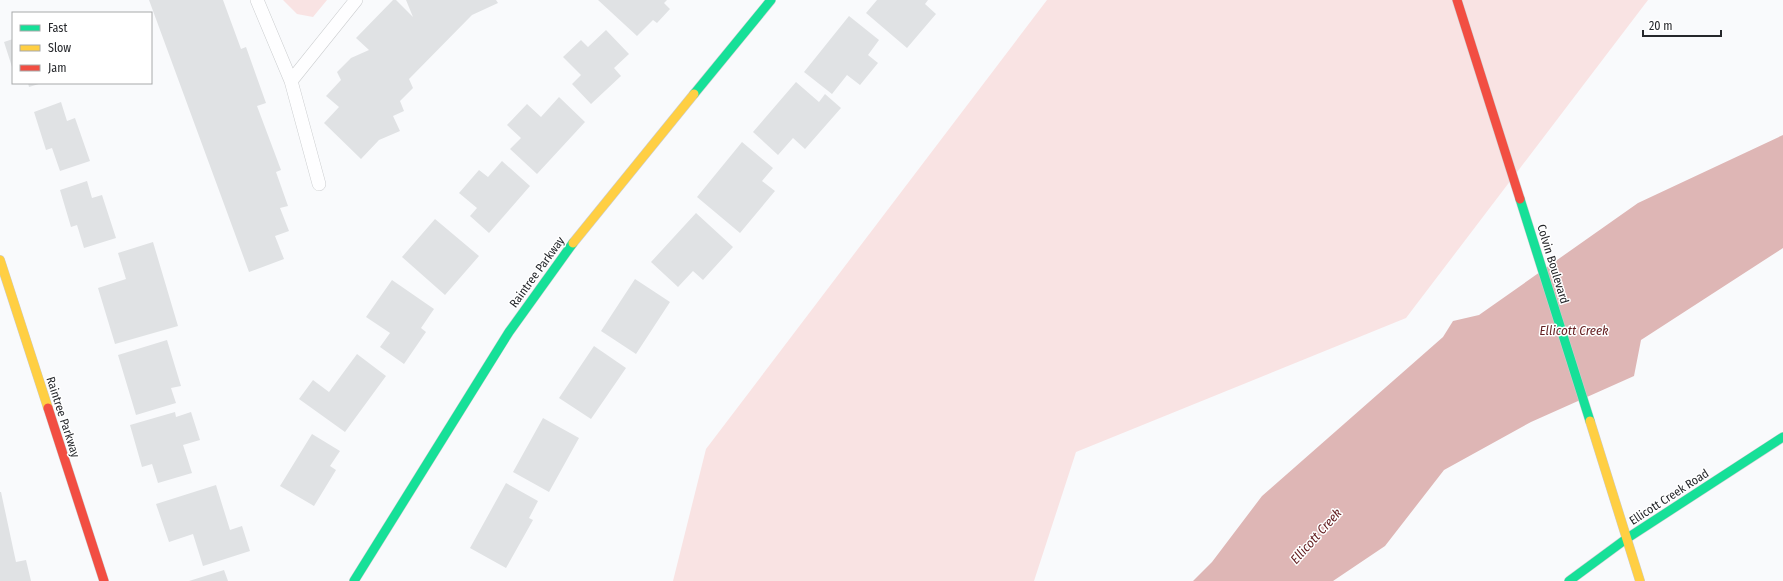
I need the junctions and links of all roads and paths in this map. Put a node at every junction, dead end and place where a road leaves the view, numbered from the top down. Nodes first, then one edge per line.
1 (257, 0) edge
2 (356, 0) edge
3 (771, 0) edge
4 (1458, 0) edge
5 (291, 81) junction
6 (319, 184) dead end
7 (0, 260) edge
8 (1783, 437) edge
9 (1626, 539) junction
10 (104, 581) edge
11 (354, 581) edge
12 (1569, 581) edge
13 (1640, 581) edge

1 - 5 lane
2 - 5 lane
3 - 11 street, Raintree Parkway
4 - 9 street, Colvin Boulevard
5 - 6 lane
7 - 10 street, Raintree Parkway
8 - 9 street, Ellicott Creek Road
9 - 12 street, Ellicott Creek Road
9 - 13 street, Colvin Boulevard

